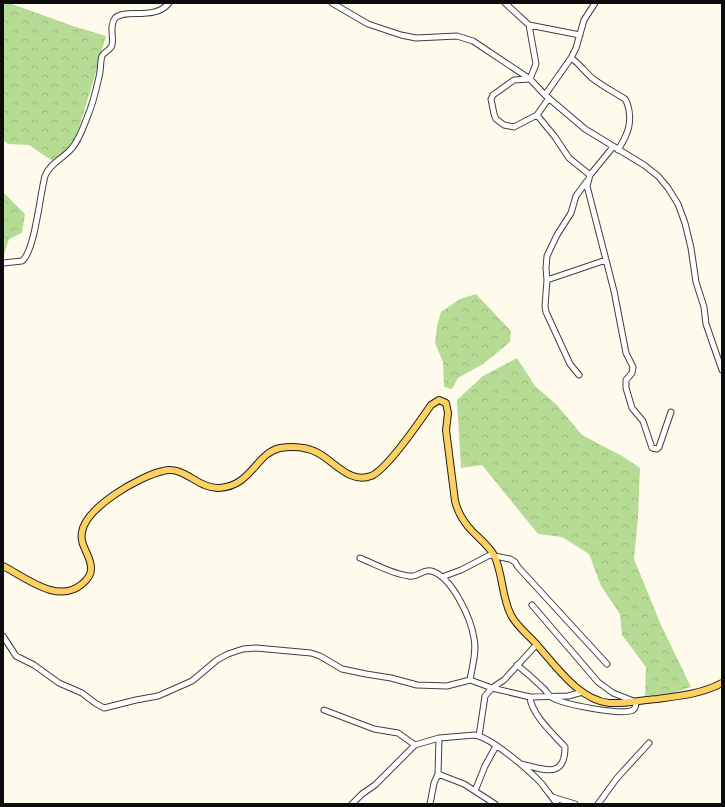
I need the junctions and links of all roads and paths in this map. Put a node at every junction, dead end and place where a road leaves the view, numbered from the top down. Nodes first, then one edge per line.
1 (169, 3) edge
2 (332, 3) edge
3 (505, 3) edge
4 (596, 3) edge
5 (529, 25) junction
6 (580, 35) junction
7 (571, 58) junction
8 (530, 79) junction
9 (547, 96) junction
10 (537, 115) junction
11 (615, 148) junction
12 (589, 178) junction
13 (606, 260) junction
14 (3, 263) edge
15 (548, 280) junction
16 (722, 370) edge
17 (579, 375) dead end
18 (671, 412) dead end
19 (494, 556) junction
20 (360, 558) dead end
21 (3, 566) edge
22 (442, 577) junction
23 (532, 605) dead end
24 (3, 636) edge
25 (537, 644) junction
26 (607, 664) dead end
27 (517, 665) junction
28 (470, 680) junction
29 (722, 684) edge
30 (492, 688) junction
31 (583, 692) junction
32 (530, 697) junction
33 (551, 697) junction
34 (636, 702) junction
35 (324, 710) dead end
36 (479, 736) junction
37 (439, 738) junction
38 (648, 743) dead end
39 (415, 745) junction
40 (496, 746) junction
41 (520, 764) junction
42 (438, 774) junction
43 (475, 791) junction
44 (551, 796) junction
45 (352, 804) edge
46 (430, 804) edge
47 (495, 804) edge
48 (557, 804) edge
49 (575, 804) edge
50 (598, 804) edge

1 - 14 street
2 - 8 street
3 - 5 street
4 - 6 street
5 - 6 street
5 - 8 street
6 - 7 street
7 - 9 street
7 - 11 street
8 - 9 street
8 - 10 street
9 - 10 street
9 - 11 street
10 - 12 street
11 - 12 street
11 - 16 street
12 - 13 street
12 - 15 street
13 - 15 street
13 - 18 street
15 - 17 street
19 - 21 main road
19 - 22 street
19 - 25 main road
19 - 26 street
20 - 22 street
22 - 28 street
23 - 34 street
24 - 28 street
25 - 27 street
25 - 31 main road
27 - 30 street
27 - 33 street
28 - 30 street
29 - 34 main road
30 - 32 street
30 - 36 street
31 - 33 street
31 - 34 main road
32 - 33 street
32 - 41 street
33 - 34 street
35 - 39 street
36 - 37 street
36 - 40 street
37 - 39 street
37 - 42 street
38 - 50 street
39 - 45 street
40 - 41 street
40 - 43 street
41 - 44 street
42 - 43 street
42 - 46 street
43 - 47 street
44 - 48 street
44 - 49 street

